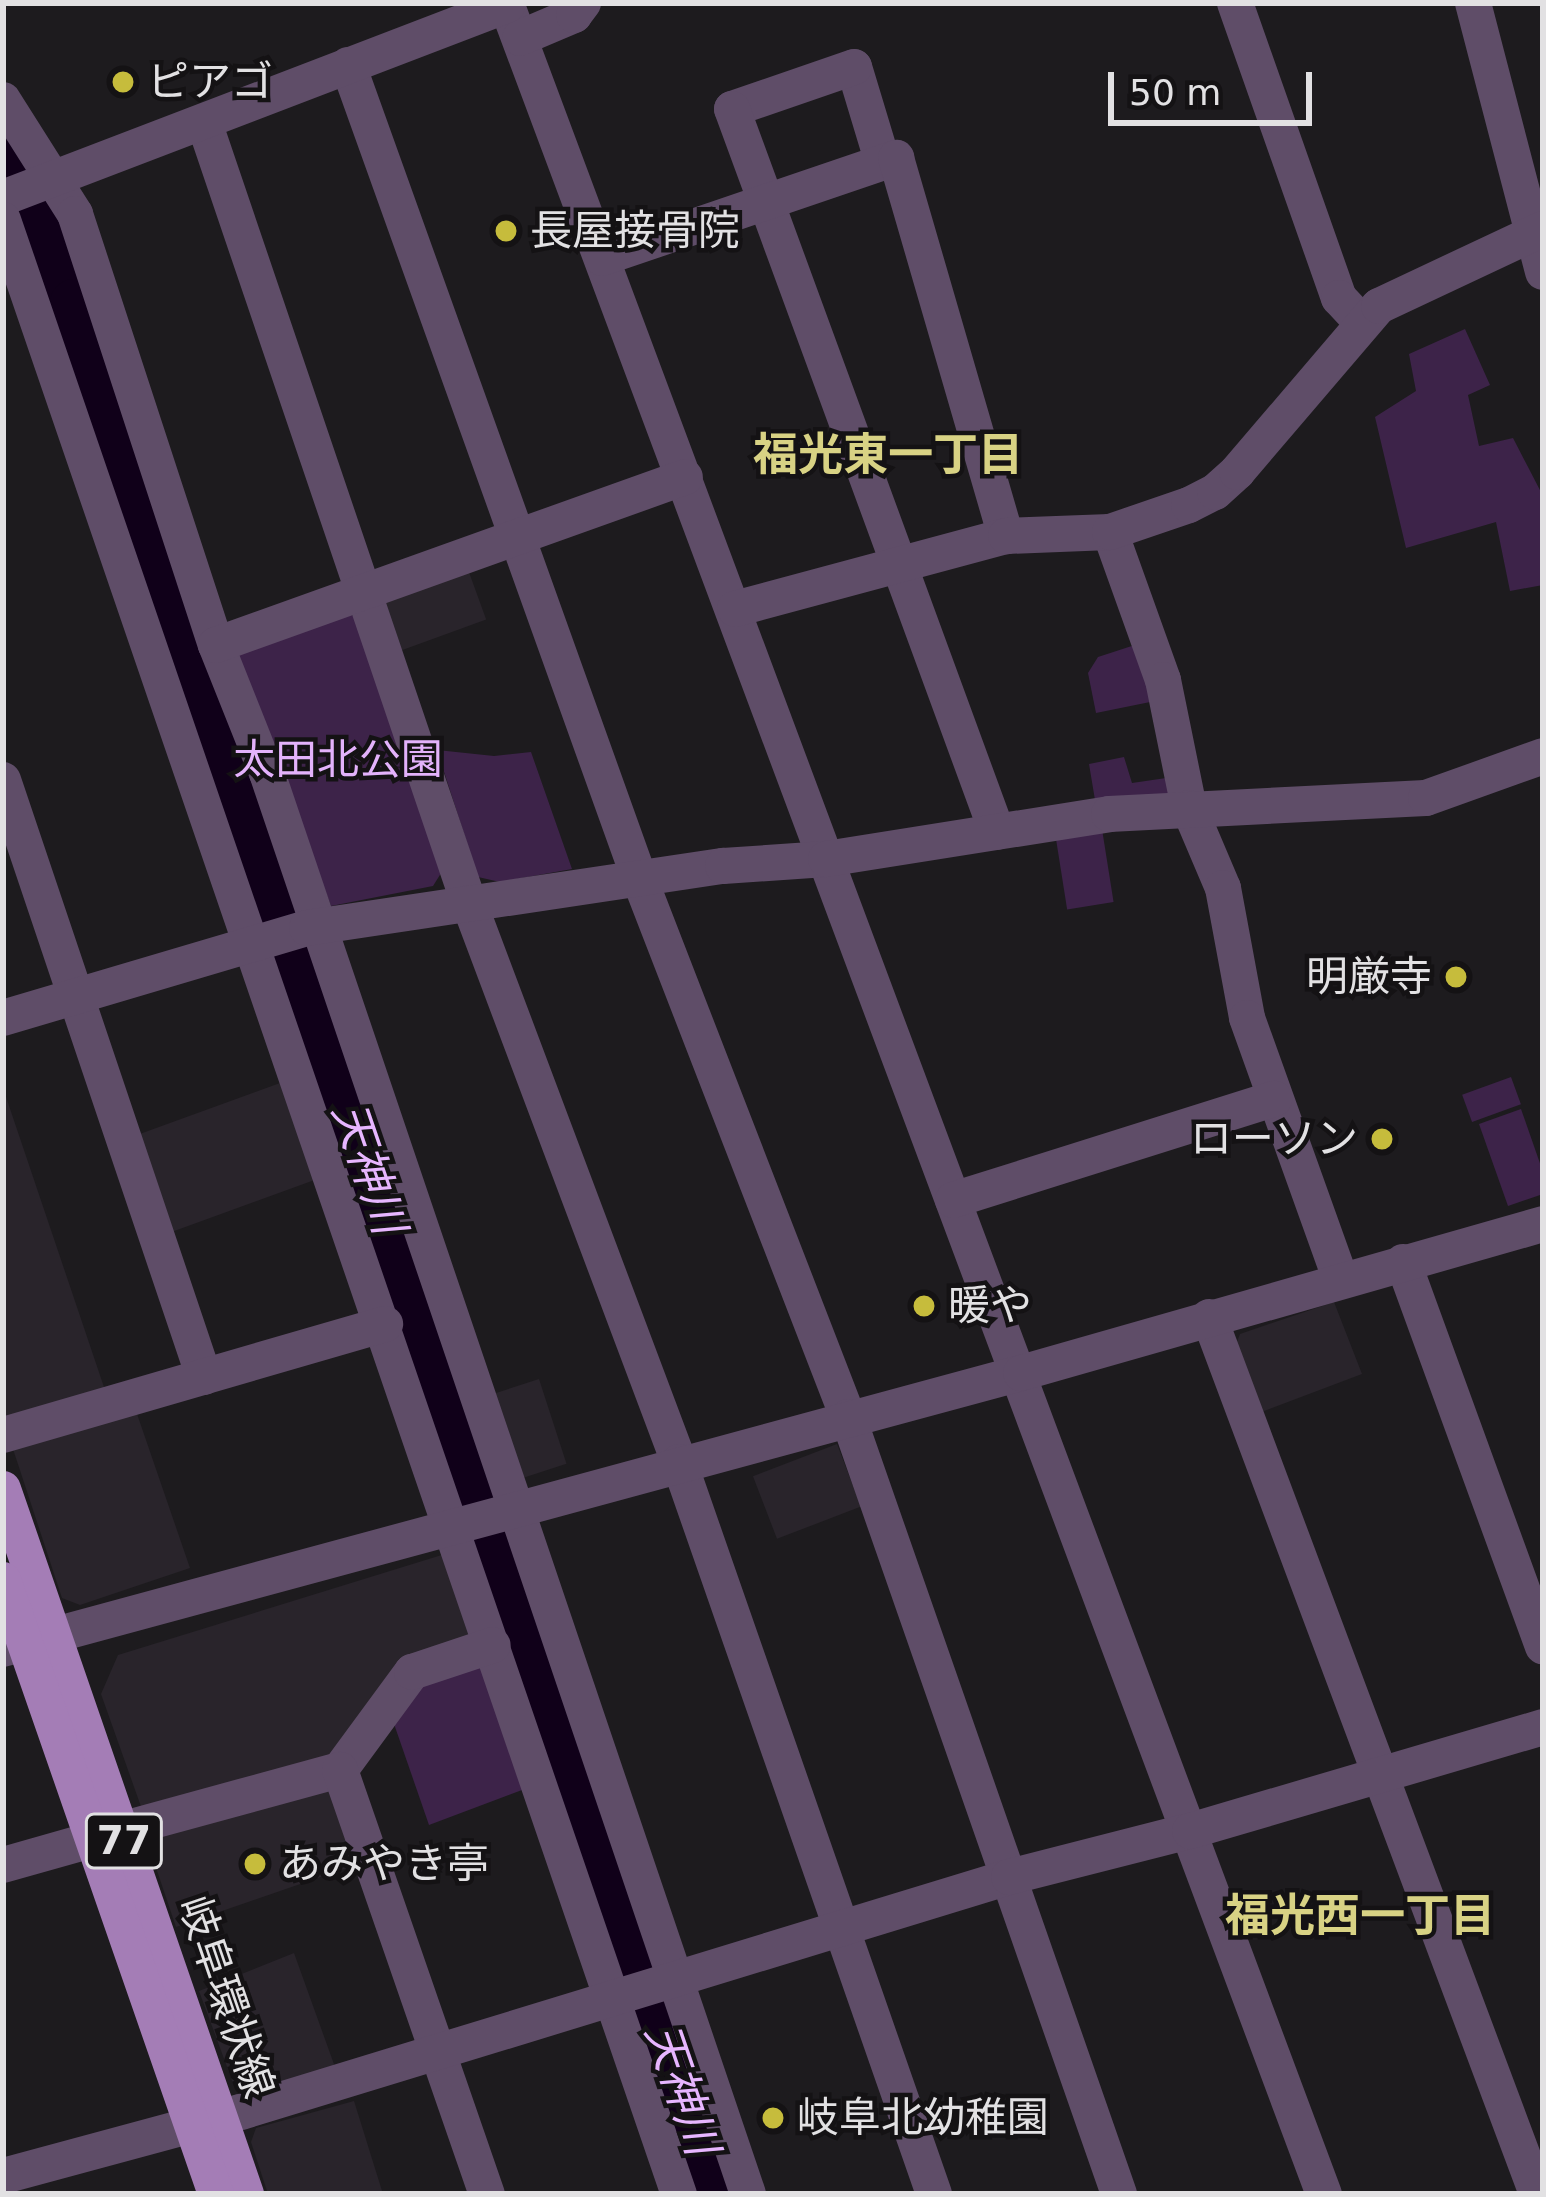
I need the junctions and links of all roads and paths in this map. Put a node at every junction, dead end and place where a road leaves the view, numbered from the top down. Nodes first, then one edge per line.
1 (583, 3) edge
2 (1235, 3) edge
3 (1472, 3) edge
4 (511, 15) edge
5 (347, 65) junction
6 (3, 100) edge
7 (205, 125) junction
8 (883, 163) junction
9 (50, 179) junction
10 (764, 204) junction
11 (4, 206) edge
12 (1536, 232) edge
13 (602, 258) junction
14 (1543, 272) edge
15 (1362, 323) junction
16 (685, 477) junction
17 (1110, 532) junction
18 (1006, 536) junction
19 (518, 540) junction
20 (897, 565) junction
21 (367, 594) junction
22 (734, 608) junction
23 (216, 645) junction
24 (1543, 756) edge
25 (3, 780) edge
26 (1189, 808) junction
27 (997, 832) junction
28 (826, 859) junction
29 (640, 880) junction
30 (469, 903) junction
31 (312, 927) junction
32 (256, 943) junction
33 (76, 996) junction
34 (3, 1018) edge
35 (1274, 1100) junction
36 (953, 1200) junction
37 (1543, 1224) edge
38 (1403, 1262) junction
39 (1341, 1280) junction
40 (1209, 1317) junction
41 (385, 1324) junction
42 (1021, 1373) junction
43 (204, 1377) junction
44 (848, 1417) junction
45 (3, 1435) edge
46 (679, 1462) junction
47 (3, 1489) edge
48 (508, 1508) junction
49 (454, 1523) junction
50 (3, 1580) edge
51 (28, 1642) edge
52 (494, 1645) junction
53 (1543, 1646) edge
54 (1543, 1727) edge
55 (340, 1770) junction
56 (1380, 1775) junction
57 (1190, 1831) junction
58 (108, 1834) junction
59 (3, 1864) edge
60 (1010, 1877) junction
61 (840, 1929) junction
62 (671, 1983) junction
63 (618, 1999) junction
64 (436, 2050) junction
65 (207, 2120) junction
66 (3, 2176) edge
67 (216, 2194) edge
68 (246, 2194) edge
69 (487, 2194) edge
70 (679, 2194) edge
71 (748, 2194) edge
72 (934, 2194) edge
73 (1119, 2194) edge
74 (1324, 2194) edge
75 (1537, 2194) edge

1 - 4 street
2 - 15 street
3 - 12 street
4 - 5 street
4 - 13 street
5 - 7 street
5 - 19 street
6 - 9 street
7 - 9 street
7 - 21 street
8 - 10 street
8 - 10 street
8 - 18 street
9 - 11 street
9 - 23 street
10 - 13 street
10 - 20 street
11 - 32 street
12 - 14 street
12 - 15 street
13 - 16 street
15 - 17 street
16 - 19 street
16 - 22 street
17 - 18 street
17 - 26 street
18 - 20 street
19 - 21 street
19 - 29 street
20 - 22 street
20 - 27 street
21 - 23 street
21 - 30 street
22 - 28 street
23 - 31 street
24 - 26 street
25 - 33 street
26 - 27 street
26 - 35 street
27 - 28 street
28 - 29 street
28 - 36 street
29 - 30 street
29 - 44 street
30 - 31 street
30 - 46 street
31 - 32 street
31 - 48 street
32 - 33 street
32 - 41 street
33 - 34 street
33 - 43 street
35 - 36 street
35 - 39 street
36 - 42 street
37 - 38 street
38 - 39 street
38 - 53 street
39 - 40 street
40 - 42 street
40 - 56 street
41 - 43 street
41 - 49 street
42 - 44 street
42 - 57 street
43 - 45 street
44 - 46 street
44 - 60 street
46 - 48 street
46 - 61 street
47 - 51 main road, 岐阜環状線 / 77
48 - 49 street
48 - 62 street
49 - 51 street
49 - 52 street
50 - 51 main road, 岐阜環状線 / 77
51 - 58 main road, 岐阜環状線 / 77
52 - 55 street
52 - 63 street
54 - 56 street
55 - 58 street
55 - 64 street
56 - 57 street
56 - 75 street
57 - 60 street
57 - 74 street
58 - 59 street
58 - 65 main road, 岐阜環状線 / 77
60 - 61 street
60 - 73 street
61 - 62 street
61 - 72 street
62 - 63 street
62 - 71 street
63 - 64 street
63 - 70 street
64 - 65 street
64 - 69 street
65 - 66 street
65 - 67 main road, 岐阜環状線 / 77
65 - 68 main road, 岐阜環状線 / 77

